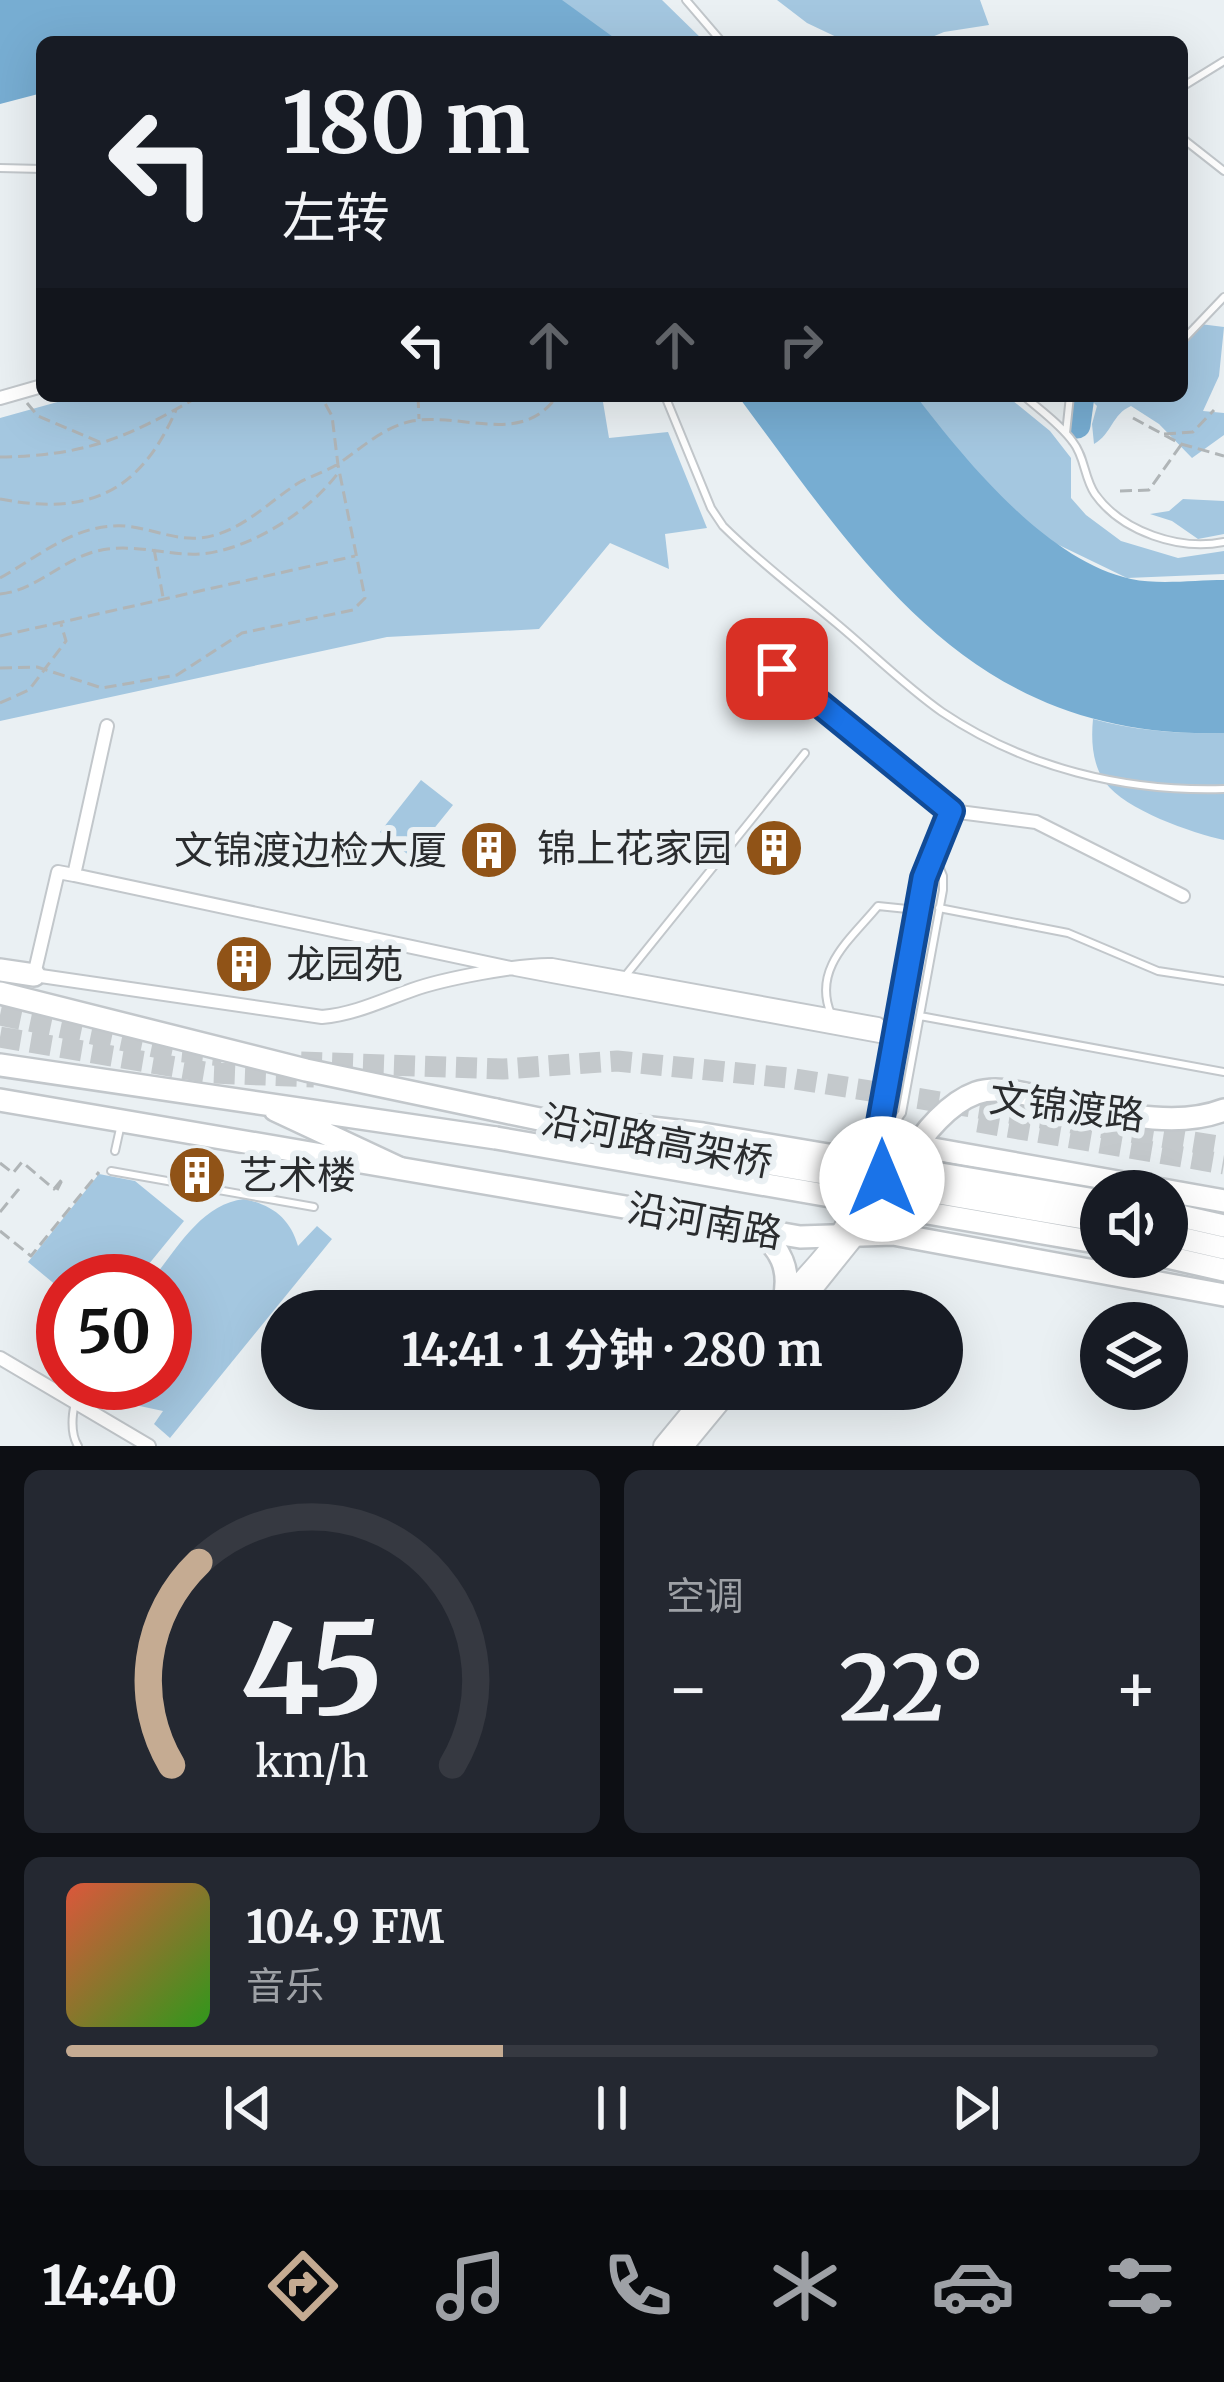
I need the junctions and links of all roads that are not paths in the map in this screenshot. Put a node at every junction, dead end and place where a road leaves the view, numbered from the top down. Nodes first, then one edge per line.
1 (686, 0) edge
2 (717, 36) edge
3 (1224, 61) edge
4 (1188, 83) edge
5 (1188, 143) edge
6 (0, 168) edge
7 (36, 169) edge
8 (1224, 171) edge
9 (1224, 297) edge
10 (1188, 335) edge
11 (36, 388) edge
12 (0, 398) edge
13 (667, 402) edge
14 (1031, 402) edge
15 (1069, 402) edge
16 (1066, 433) junction
17 (1224, 542) edge
18 (742, 641) dead end
19 (107, 726) dead end
20 (805, 753) dead end
21 (1224, 789) edge
22 (951, 811) junction
23 (932, 852) junction
24 (74, 875) junction
25 (1183, 896) dead end
26 (939, 908) junction
27 (918, 910) junction
28 (515, 969) junction
29 (0, 970) edge
30 (34, 975) junction
31 (1224, 981) edge
32 (621, 983) junction
33 (0, 992) edge
34 (920, 1016) junction
35 (834, 1022) junction
36 (896, 1039) junction
37 (0, 1065) edge
38 (1224, 1072) edge
39 (0, 1100) edge
40 (253, 1100) junction
41 (1224, 1110) edge
42 (551, 1120) junction
43 (122, 1121) junction
44 (877, 1139) junction
45 (918, 1146) junction
46 (115, 1151) dead end
47 (399, 1168) junction
48 (111, 1172) road end
49 (1080, 1198) edge
50 (1224, 1201) edge
51 (314, 1207) dead end
52 (1080, 1217) edge
53 (1188, 1218) edge
54 (1224, 1226) edge
55 (755, 1230) junction
56 (849, 1232) junction
57 (1080, 1239) edge
58 (1188, 1240) edge
59 (1224, 1249) edge
60 (1188, 1262) edge
61 (1224, 1270) edge
62 (786, 1290) edge
63 (799, 1290) edge
64 (1224, 1295) edge
65 (0, 1358) edge
66 (36, 1379) edge
67 (75, 1410) edge
68 (88, 1410) edge
69 (693, 1410) edge
70 (714, 1410) edge
71 (78, 1446) edge
72 (149, 1446) edge
73 (663, 1446) edge
74 (684, 1446) edge

1 - 2 lane
3 - 4 lane
5 - 8 lane
6 - 7 lane
9 - 10 lane
11 - 12 street
13 - 21 lane
14 - 16 lane
15 - 16 lane
16 - 17 lane
18 - 22 street
19 - 24 street
20 - 32 lane
22 - 23 street
22 - 25 street
23 - 26 lane
23 - 27 street
24 - 28 street
24 - 30 street
26 - 31 lane
26 - 34 lane
27 - 35 lane
27 - 36 street
28 - 30 street
28 - 32 street
29 - 30 main road
32 - 35 street
33 - 42 main road, 沿河路高架桥, bridge
34 - 38 lane
34 - 44 lane
35 - 36 street
36 - 44 street
37 - 40 main road
39 - 43 main road
40 - 47 main road
40 - 57 main road, 沿河路高架桥, bridge
41 - 45 main road, 文锦渡路
42 - 49 main road, bridge
42 - 52 main road, 沿河路高架桥, bridge
43 - 46 lane
43 - 47 main road
44 - 45 main road
44 - 56 main road
45 - 50 main road
45 - 56 main road, 文锦渡路
47 - 55 main road, 沿河南路
48 - 51 lane
53 - 54 main road
55 - 56 main road, 沿河南路
55 - 62 main road
56 - 63 main road
56 - 64 main road, 沿河南路
58 - 59 main road
60 - 61 main road
65 - 66 street
67 - 71 lane
68 - 72 street
69 - 73 main road
70 - 74 main road

